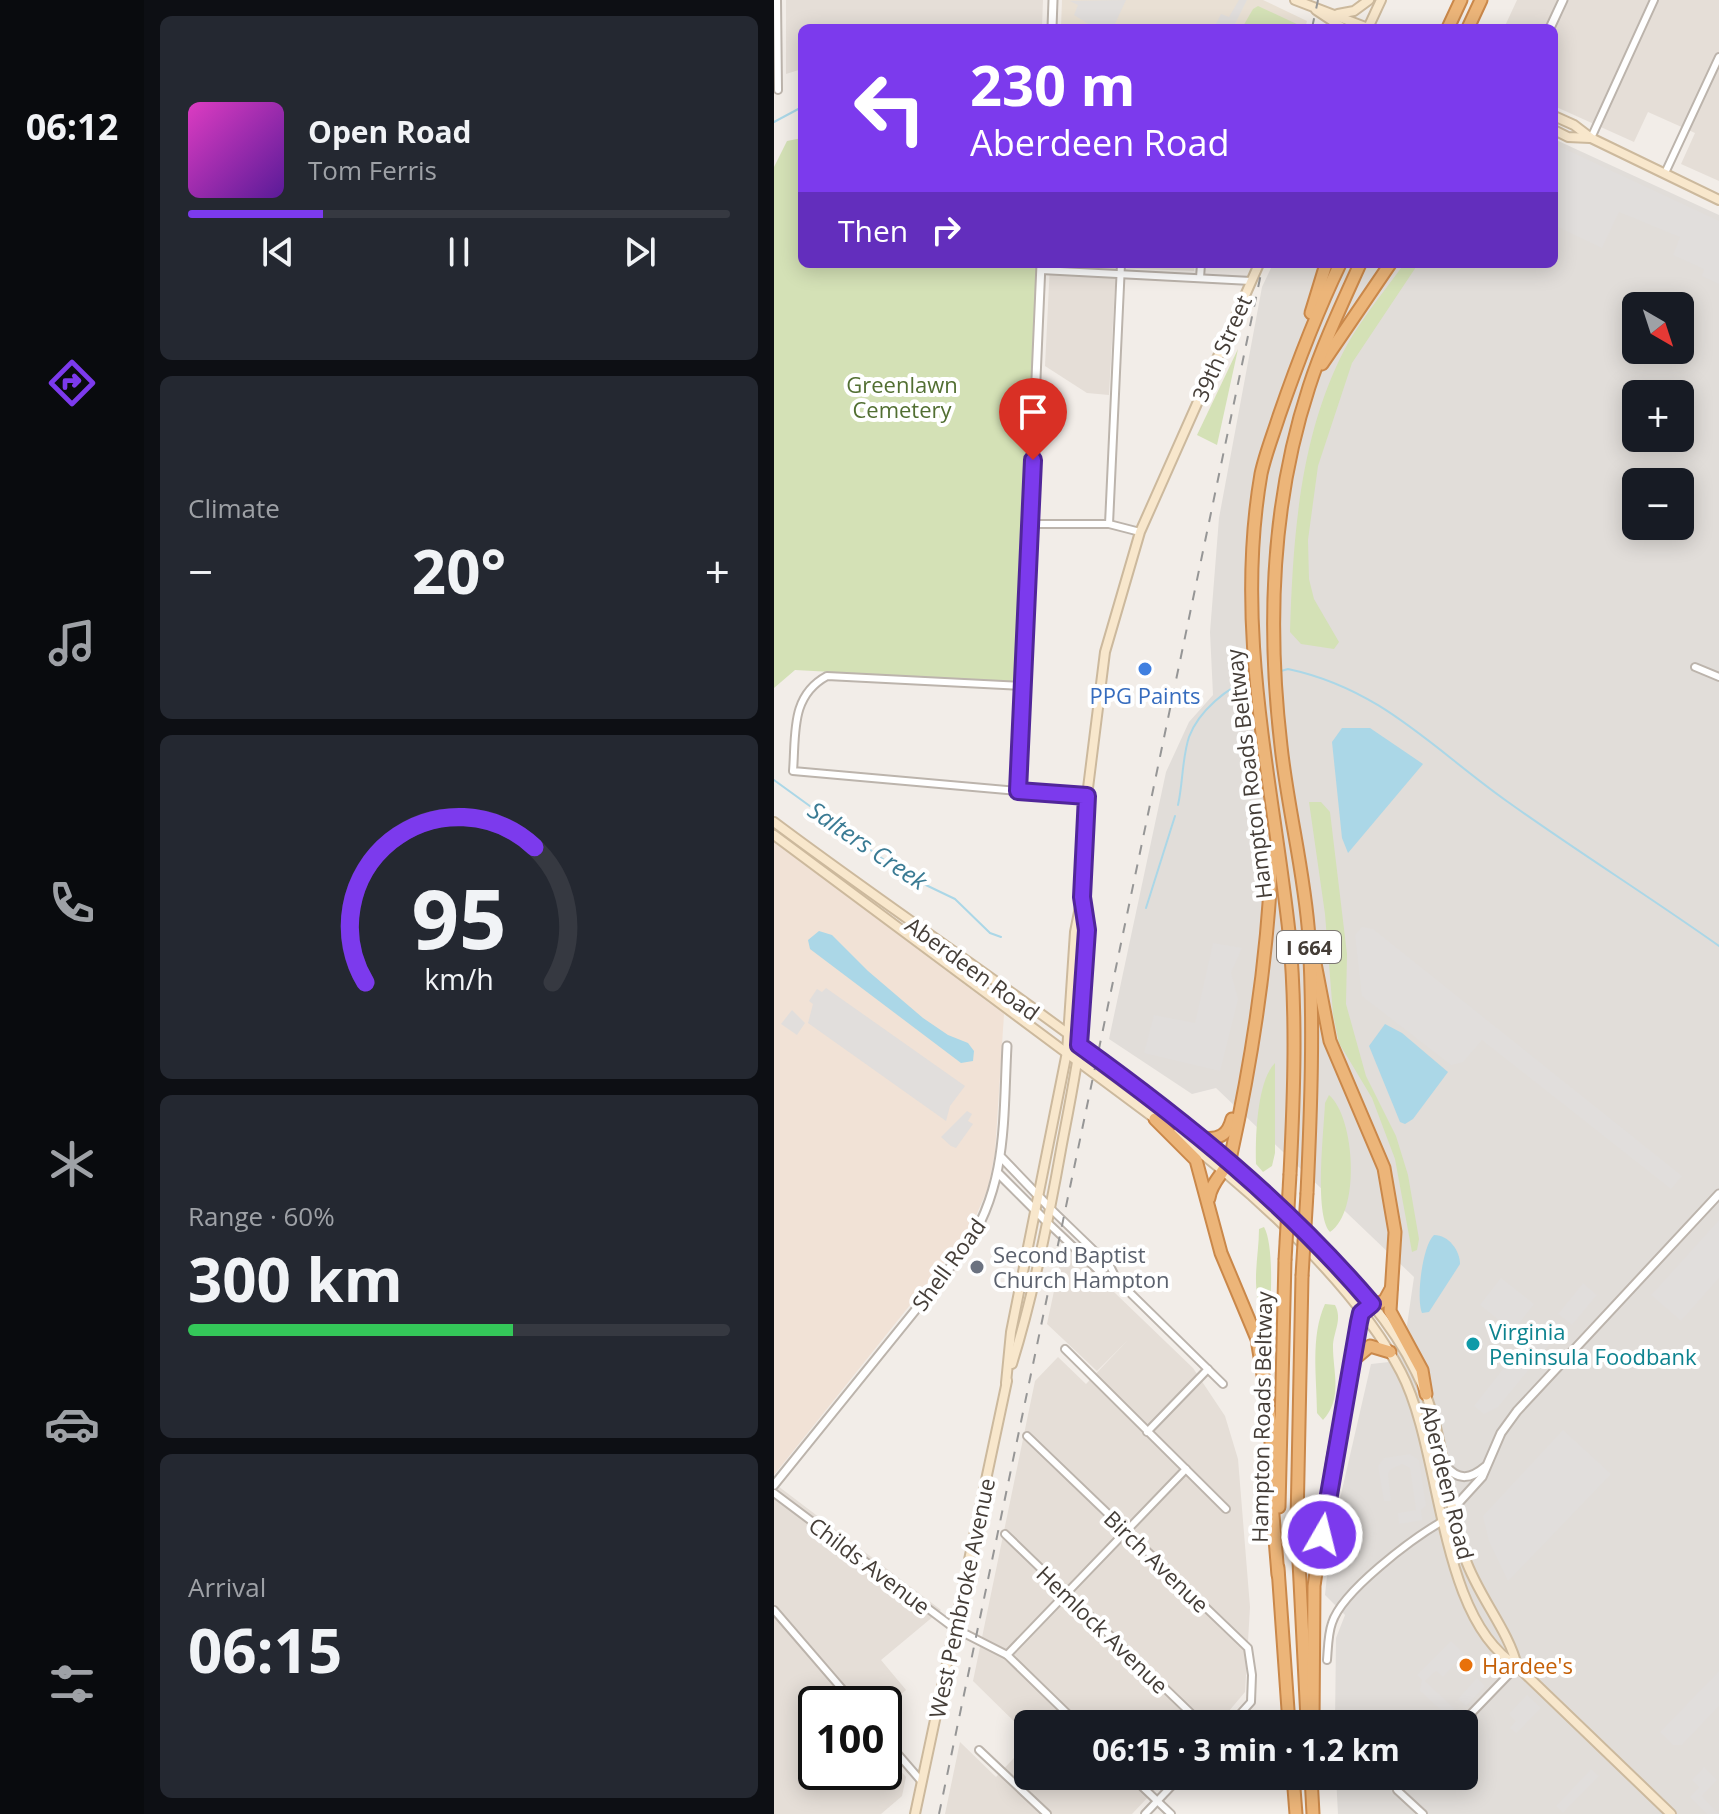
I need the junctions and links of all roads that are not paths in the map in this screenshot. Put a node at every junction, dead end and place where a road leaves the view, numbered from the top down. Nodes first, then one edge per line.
1 (777, 0) edge
2 (1053, 0) edge
3 (1295, 0) edge
4 (1369, 0) edge
5 (1381, 0) edge
6 (1461, 0) edge
7 (1481, 0) edge
8 (1563, 0) edge
9 (1654, 0) edge
10 (1316, 9) junction
11 (1336, 14) junction
12 (1052, 24) edge
13 (1337, 24) edge
14 (1359, 24) edge
15 (1370, 24) edge
16 (1450, 24) edge
17 (1470, 24) edge
18 (1552, 24) edge
19 (1719, 57) edge
20 (776, 74) edge
21 (778, 90) dead end
22 (1558, 118) edge
23 (1558, 132) edge
24 (1591, 138) junction
25 (1665, 173) junction
26 (1719, 200) edge
27 (1041, 268) edge
28 (1052, 268) edge
29 (1121, 268) edge
30 (1201, 268) edge
31 (1257, 268) edge
32 (1325, 268) edge
33 (1338, 268) edge
34 (1358, 268) edge
35 (1387, 268) edge
36 (1120, 274) junction
37 (1200, 278) junction
38 (1251, 281) junction
39 (1295, 369) junction
40 (1308, 389) junction
41 (1183, 431) joint
42 (1031, 524) junction
43 (1109, 524) junction
44 (1140, 532) junction
45 (1695, 667) dead end
46 (1719, 677) edge
47 (1023, 686) junction
48 (1018, 791) junction
49 (1087, 796) junction
50 (774, 822) edge
51 (1273, 824) junction
52 (774, 835) edge
53 (1082, 897) junction
54 (1309, 937) junction
55 (1068, 1037) junction
56 (1079, 1045) junction
57 (1007, 1046) dead end
58 (1250, 1048) junction
59 (1067, 1052) junction
60 (1077, 1060) junction
61 (1155, 1119) junction
62 (1203, 1138) junction
63 (1002, 1158) junction
64 (1230, 1160) junction
65 (1222, 1171) junction
66 (999, 1174) junction
67 (1038, 1195) junction
68 (1718, 1197) edge
69 (1209, 1205) junction
70 (1050, 1208) junction
71 (1034, 1210) junction
72 (1047, 1222) junction
73 (1117, 1280) junction
74 (1392, 1288) junction
75 (1372, 1304) junction
76 (1361, 1313) junction
77 (1065, 1349) dead end
78 (1390, 1352) junction
79 (1351, 1361) junction
80 (1208, 1369) junction
81 (1006, 1383) junction
82 (1223, 1384) dead end
83 (1426, 1394) junction
84 (1147, 1432) junction
85 (1027, 1436) dead end
86 (1489, 1462) junction
87 (1446, 1466) junction
88 (1186, 1469) junction
89 (774, 1485) edge
90 (774, 1493) edge
91 (1226, 1509) dead end
92 (1453, 1510) junction
93 (1441, 1522) junction
94 (1126, 1532) junction
95 (1005, 1534) dead end
96 (1278, 1575) junction
97 (1066, 1594) junction
98 (774, 1610) edge
99 (954, 1628) junction
100 (1007, 1655) junction
101 (1327, 1660) dead end
102 (1517, 1666) junction
103 (839, 1686) edge
104 (1064, 1710) edge
105 (1187, 1710) edge
106 (1244, 1710) edge
107 (1288, 1710) edge
108 (1309, 1710) edge
109 (1310, 1710) edge
110 (1475, 1710) edge
111 (979, 1750) dead end
112 (902, 1759) edge
113 (922, 1782) junction
114 (1146, 1790) edge
115 (1168, 1790) edge
116 (1294, 1790) edge
117 (1312, 1790) edge
118 (1397, 1790) edge
119 (1157, 1801) junction
120 (915, 1814) edge
121 (1047, 1814) edge
122 (1145, 1814) edge
123 (1171, 1814) edge
124 (1296, 1814) edge
125 (1313, 1814) edge
126 (1423, 1814) edge
127 (1671, 1814) edge

1 - 20 street
2 - 12 street
3 - 10 main road
4 - 11 main road
5 - 15 main road
6 - 16 highway
7 - 17 highway
8 - 18 street
9 - 24 street
10 - 11 main road
10 - 13 main road
11 - 14 main road
19 - 25 street
20 - 21 street
22 - 24 main road
23 - 24 main road
24 - 25 main road
25 - 26 main road
27 - 42 street
28 - 36 street
29 - 36 street
30 - 37 street
31 - 38 main road, 39th Street
32 - 39 highway
33 - 39 highway, Hampton Roads Beltway / I 664
34 - 40 highway, Hampton Roads Beltway / I 664
35 - 40 highway
36 - 37 street
36 - 43 street
37 - 38 street
38 - 41 main road, 39th Street
39 - 51 highway, Hampton Roads Beltway / I 664
40 - 54 highway, Hampton Roads Beltway / I 664
41 - 44 main road, West Pembroke Avenue
42 - 43 street
42 - 47 street
43 - 44 street
44 - 49 main road, West Pembroke Avenue
45 - 46 street
47 - 48 street
47 - 48 street
48 - 49 street
49 - 53 main road, West Pembroke Avenue
50 - 55 main road, Aberdeen Road
51 - 58 highway
51 - 96 highway, Hampton Roads Beltway / I 664, bridge
52 - 59 main road, Aberdeen Road
53 - 55 main road, West Pembroke Avenue
53 - 56 main road, West Pembroke Avenue
54 - 74 highway
54 - 108 highway, Hampton Roads Beltway / I 664, bridge
55 - 56 main road, Aberdeen Road
55 - 59 main road, West Pembroke Avenue
56 - 60 main road, West Pembroke Avenue
56 - 62 main road, Aberdeen Road
57 - 63 street, Shell Road
58 - 62 highway
58 - 64 highway
59 - 60 main road, Aberdeen Road
59 - 67 main road, West Pembroke Avenue
60 - 61 main road, Aberdeen Road
60 - 70 main road, West Pembroke Avenue
61 - 65 main road, Aberdeen Road
61 - 69 highway
62 - 64 main road, Aberdeen Road
63 - 66 street, Shell Road
63 - 67 street
64 - 65 highway
64 - 75 main road, Aberdeen Road
65 - 69 highway
65 - 76 main road, Aberdeen Road
66 - 71 street
66 - 89 street, Shell Road
67 - 70 street
67 - 71 main road, West Pembroke Avenue
68 - 86 street
69 - 96 highway
70 - 72 main road, West Pembroke Avenue
70 - 73 street
71 - 72 street
71 - 81 main road, West Pembroke Avenue
72 - 73 street
72 - 81 main road, West Pembroke Avenue
73 - 80 street
74 - 75 highway
74 - 83 highway
75 - 76 highway
75 - 83 main road, Aberdeen Road
76 - 78 main road, Aberdeen Road
76 - 79 highway
77 - 84 street
78 - 79 highway
78 - 93 main road, Aberdeen Road
79 - 109 highway
80 - 82 street
80 - 84 street
81 - 99 main road, West Pembroke Avenue
83 - 87 main road, Aberdeen Road
84 - 88 street
85 - 94 street, Birch Avenue
86 - 87 street
86 - 92 street
87 - 92 main road, Aberdeen Road
88 - 91 street
88 - 94 street
90 - 99 street, Childs Avenue
92 - 93 street
92 - 102 main road, Aberdeen Road
93 - 101 street
93 - 102 main road, Aberdeen Road
94 - 97 street
94 - 106 street, Birch Avenue
95 - 97 street, Hemlock Avenue
96 - 107 highway, Hampton Roads Beltway / I 664
97 - 100 street
97 - 105 street, Hemlock Avenue
98 - 103 street
99 - 100 street, Childs Avenue
99 - 113 main road, West Pembroke Avenue
100 - 104 street, Childs Avenue
102 - 110 street
102 - 127 main road, Aberdeen Road
111 - 121 street
112 - 113 street
113 - 120 main road, West Pembroke Avenue
114 - 119 street
115 - 119 street
116 - 124 highway
117 - 125 highway
118 - 126 street
119 - 122 street
119 - 123 street

